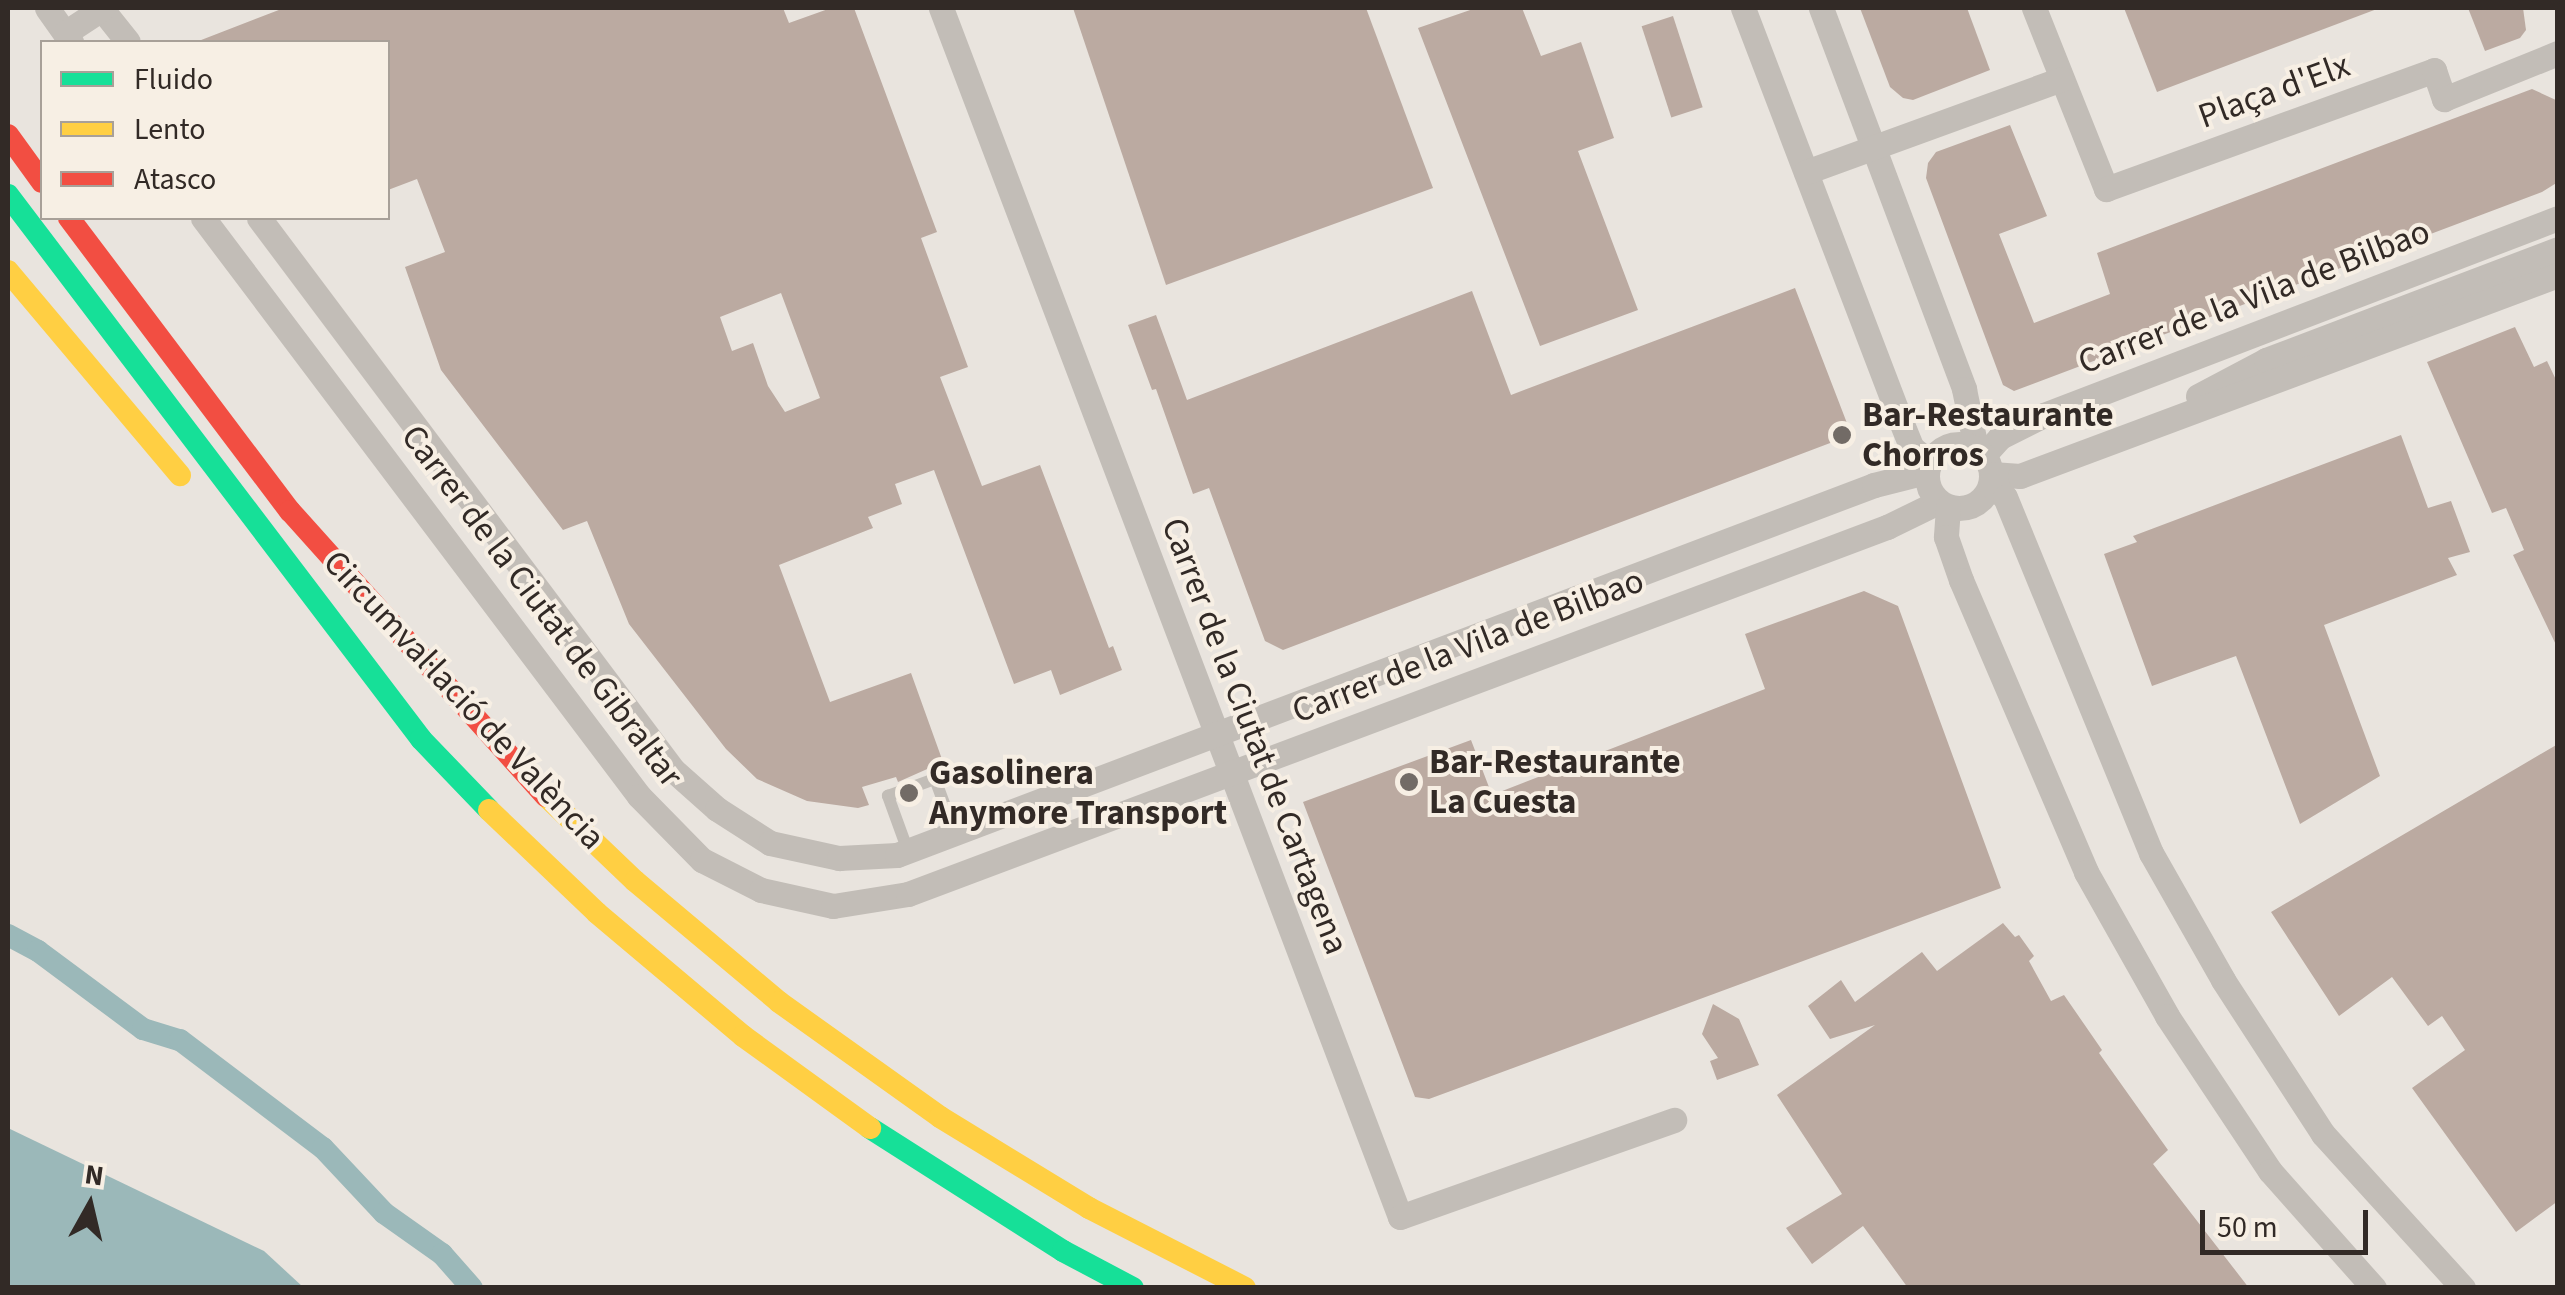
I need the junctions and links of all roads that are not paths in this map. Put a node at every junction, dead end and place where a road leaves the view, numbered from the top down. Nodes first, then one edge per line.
1 (47, 8) edge
2 (104, 8) edge
3 (940, 8) edge
4 (1743, 8) edge
5 (1820, 8) edge
6 (2034, 8) edge
7 (68, 38) edge
8 (127, 40) edge
9 (2558, 54) edge
10 (2062, 79) junction
11 (8, 135) edge
12 (1873, 148) junction
13 (1806, 172) junction
14 (40, 179) edge
15 (8, 195) edge
16 (2558, 218) edge
17 (71, 220) edge
18 (205, 220) edge
19 (260, 220) edge
20 (2558, 249) edge
21 (8, 271) edge
22 (2558, 275) edge
23 (2266, 360) junction
24 (2086, 399) junction
25 (2106, 445) junction
26 (1985, 466) junction
27 (1928, 467) junction
28 (195, 493) dead end
29 (1943, 504) junction
30 (283, 596) dead end
31 (1216, 732) junction
32 (420, 739) junction
33 (1231, 773) junction
34 (955, 832) junction
35 (902, 853) junction
36 (908, 894) joint
37 (1674, 1120) dead end
38 (1133, 1288) edge
39 (1245, 1288) edge
40 (2374, 1288) edge
41 (2463, 1288) edge

1 - 7 street
2 - 7 street
2 - 8 street
3 - 31 street, Carrer de la Ciutat de Cartagena
4 - 13 street
5 - 12 street
6 - 10 street, Plaça d'Elx
9 - 10 street, Plaça d'Elx
10 - 12 street
11 - 14 highway
12 - 13 street
12 - 26 street
13 - 27 street
15 - 32 highway, Circumval·lació de València
16 - 24 street, Carrer de la Vila de Bilbao
17 - 39 highway, Circumval·lació de València
18 - 36 street, Carrer de la Ciutat de Gibraltar
19 - 35 street, Carrer de la Ciutat de Gibraltar
20 - 23 street
21 - 28 highway
22 - 25 street
23 - 24 street
23 - 25 street
24 - 26 street, Carrer de la Vila de Bilbao
25 - 26 street
26 - 27 street
26 - 29 street
26 - 41 street
27 - 29 street
27 - 31 street, Carrer de la Vila de Bilbao
29 - 33 street, Carrer de la Vila de Bilbao
29 - 40 street
30 - 32 highway
31 - 33 street, Carrer de la Ciutat de Cartagena
31 - 34 street, Carrer de la Vila de Bilbao
32 - 38 highway, Circumval·lació de València
33 - 36 street, Carrer de la Vila de Bilbao
33 - 37 street, Carrer de la Ciutat de Cartagena
34 - 35 street, Carrer de la Vila de Bilbao
34 - 35 lane

